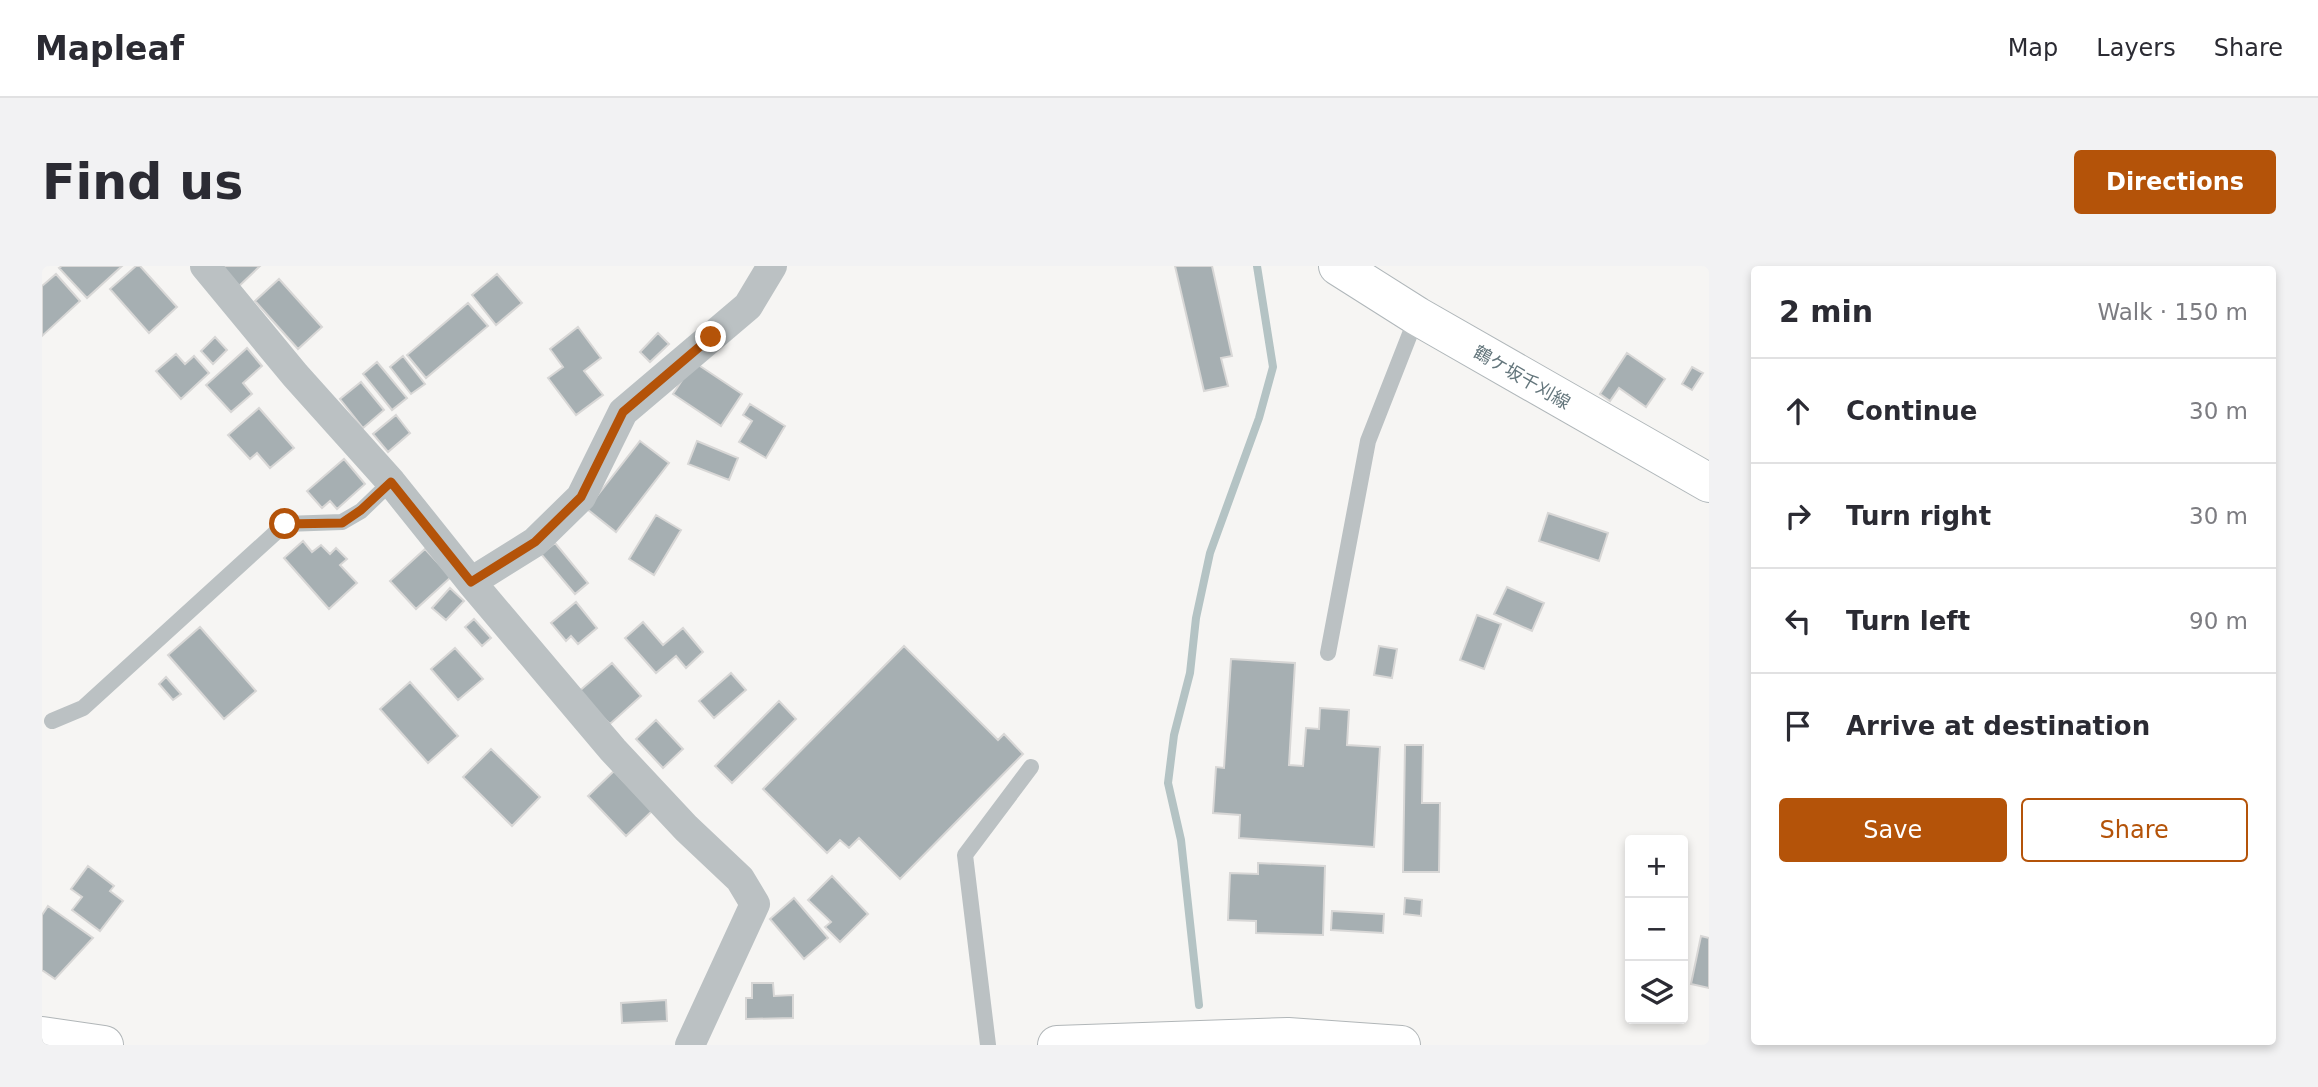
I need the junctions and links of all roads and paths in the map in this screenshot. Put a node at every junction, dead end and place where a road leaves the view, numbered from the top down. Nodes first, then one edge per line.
1 (205, 266) edge
2 (772, 266) edge
3 (1338, 266) edge
4 (1417, 316) junction
5 (391, 482) junction
6 (1709, 483) edge
7 (471, 582) junction
8 (1328, 653) dead end
9 (52, 721) dead end
10 (1031, 767) dead end
11 (42, 1036) edge
12 (104, 1045) edge
13 (690, 1045) edge
14 (988, 1045) edge
15 (1057, 1045) edge
16 (1401, 1045) edge

1 - 5 street
2 - 7 street
3 - 4 main road, 鶴ケ坂千刈線
4 - 6 main road, 鶴ケ坂千刈線
4 - 8 lane
5 - 7 street
5 - 9 lane
7 - 13 street
10 - 14 lane
11 - 12 main road
15 - 16 main road

